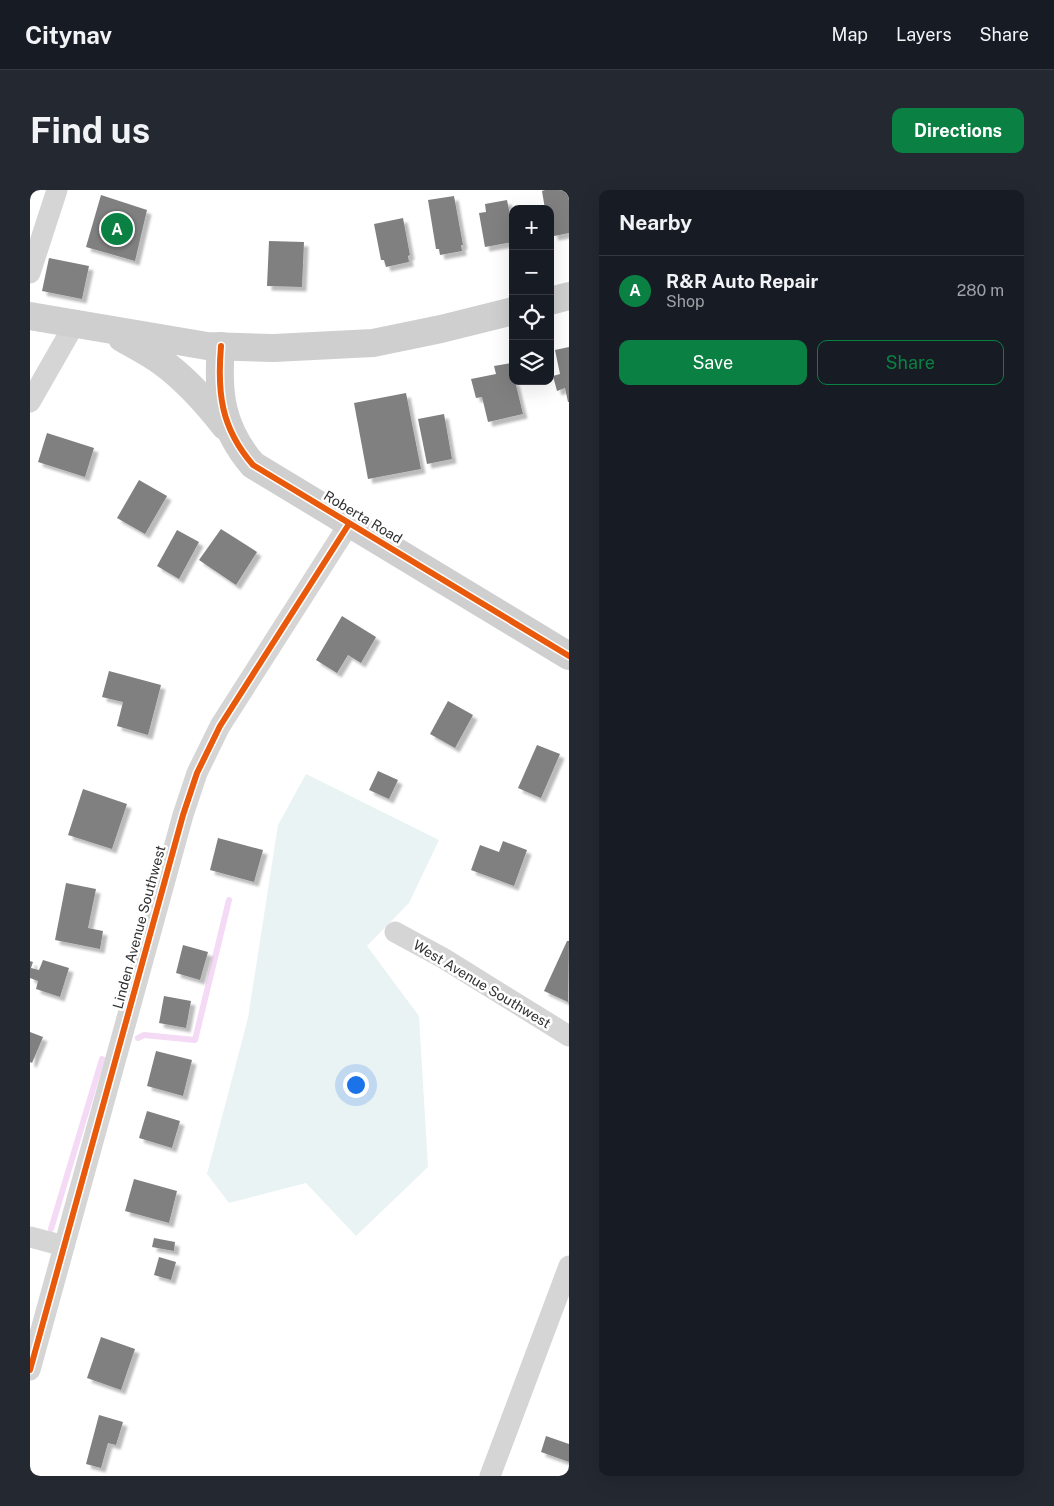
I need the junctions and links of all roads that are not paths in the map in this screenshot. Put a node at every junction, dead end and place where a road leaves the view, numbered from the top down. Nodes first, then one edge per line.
1 (57, 190) edge
2 (30, 272) edge
3 (569, 296) edge
4 (554, 300) edge
5 (509, 312) edge
6 (30, 316) edge
7 (74, 324) junction
8 (109, 330) junction
9 (221, 346) junction
10 (30, 402) edge
11 (232, 435) junction
12 (349, 524) junction
13 (569, 656) edge
14 (395, 932) dead end
15 (569, 1036) edge
16 (30, 1237) edge
17 (64, 1246) junction
18 (568, 1272) edge
19 (30, 1370) edge
20 (490, 1476) edge

1 - 2 street
3 - 4 main road
5 - 9 main road
6 - 7 main road
7 - 8 main road
7 - 10 street
8 - 9 main road
8 - 11 main road
9 - 11 main road, Roberta Road
11 - 12 main road, Roberta Road
12 - 13 main road, Roberta Road
12 - 17 street, Linden Avenue Southwest
14 - 15 street, West Avenue Southwest
16 - 17 street
17 - 19 street, Linden Avenue Southwest
18 - 20 street

